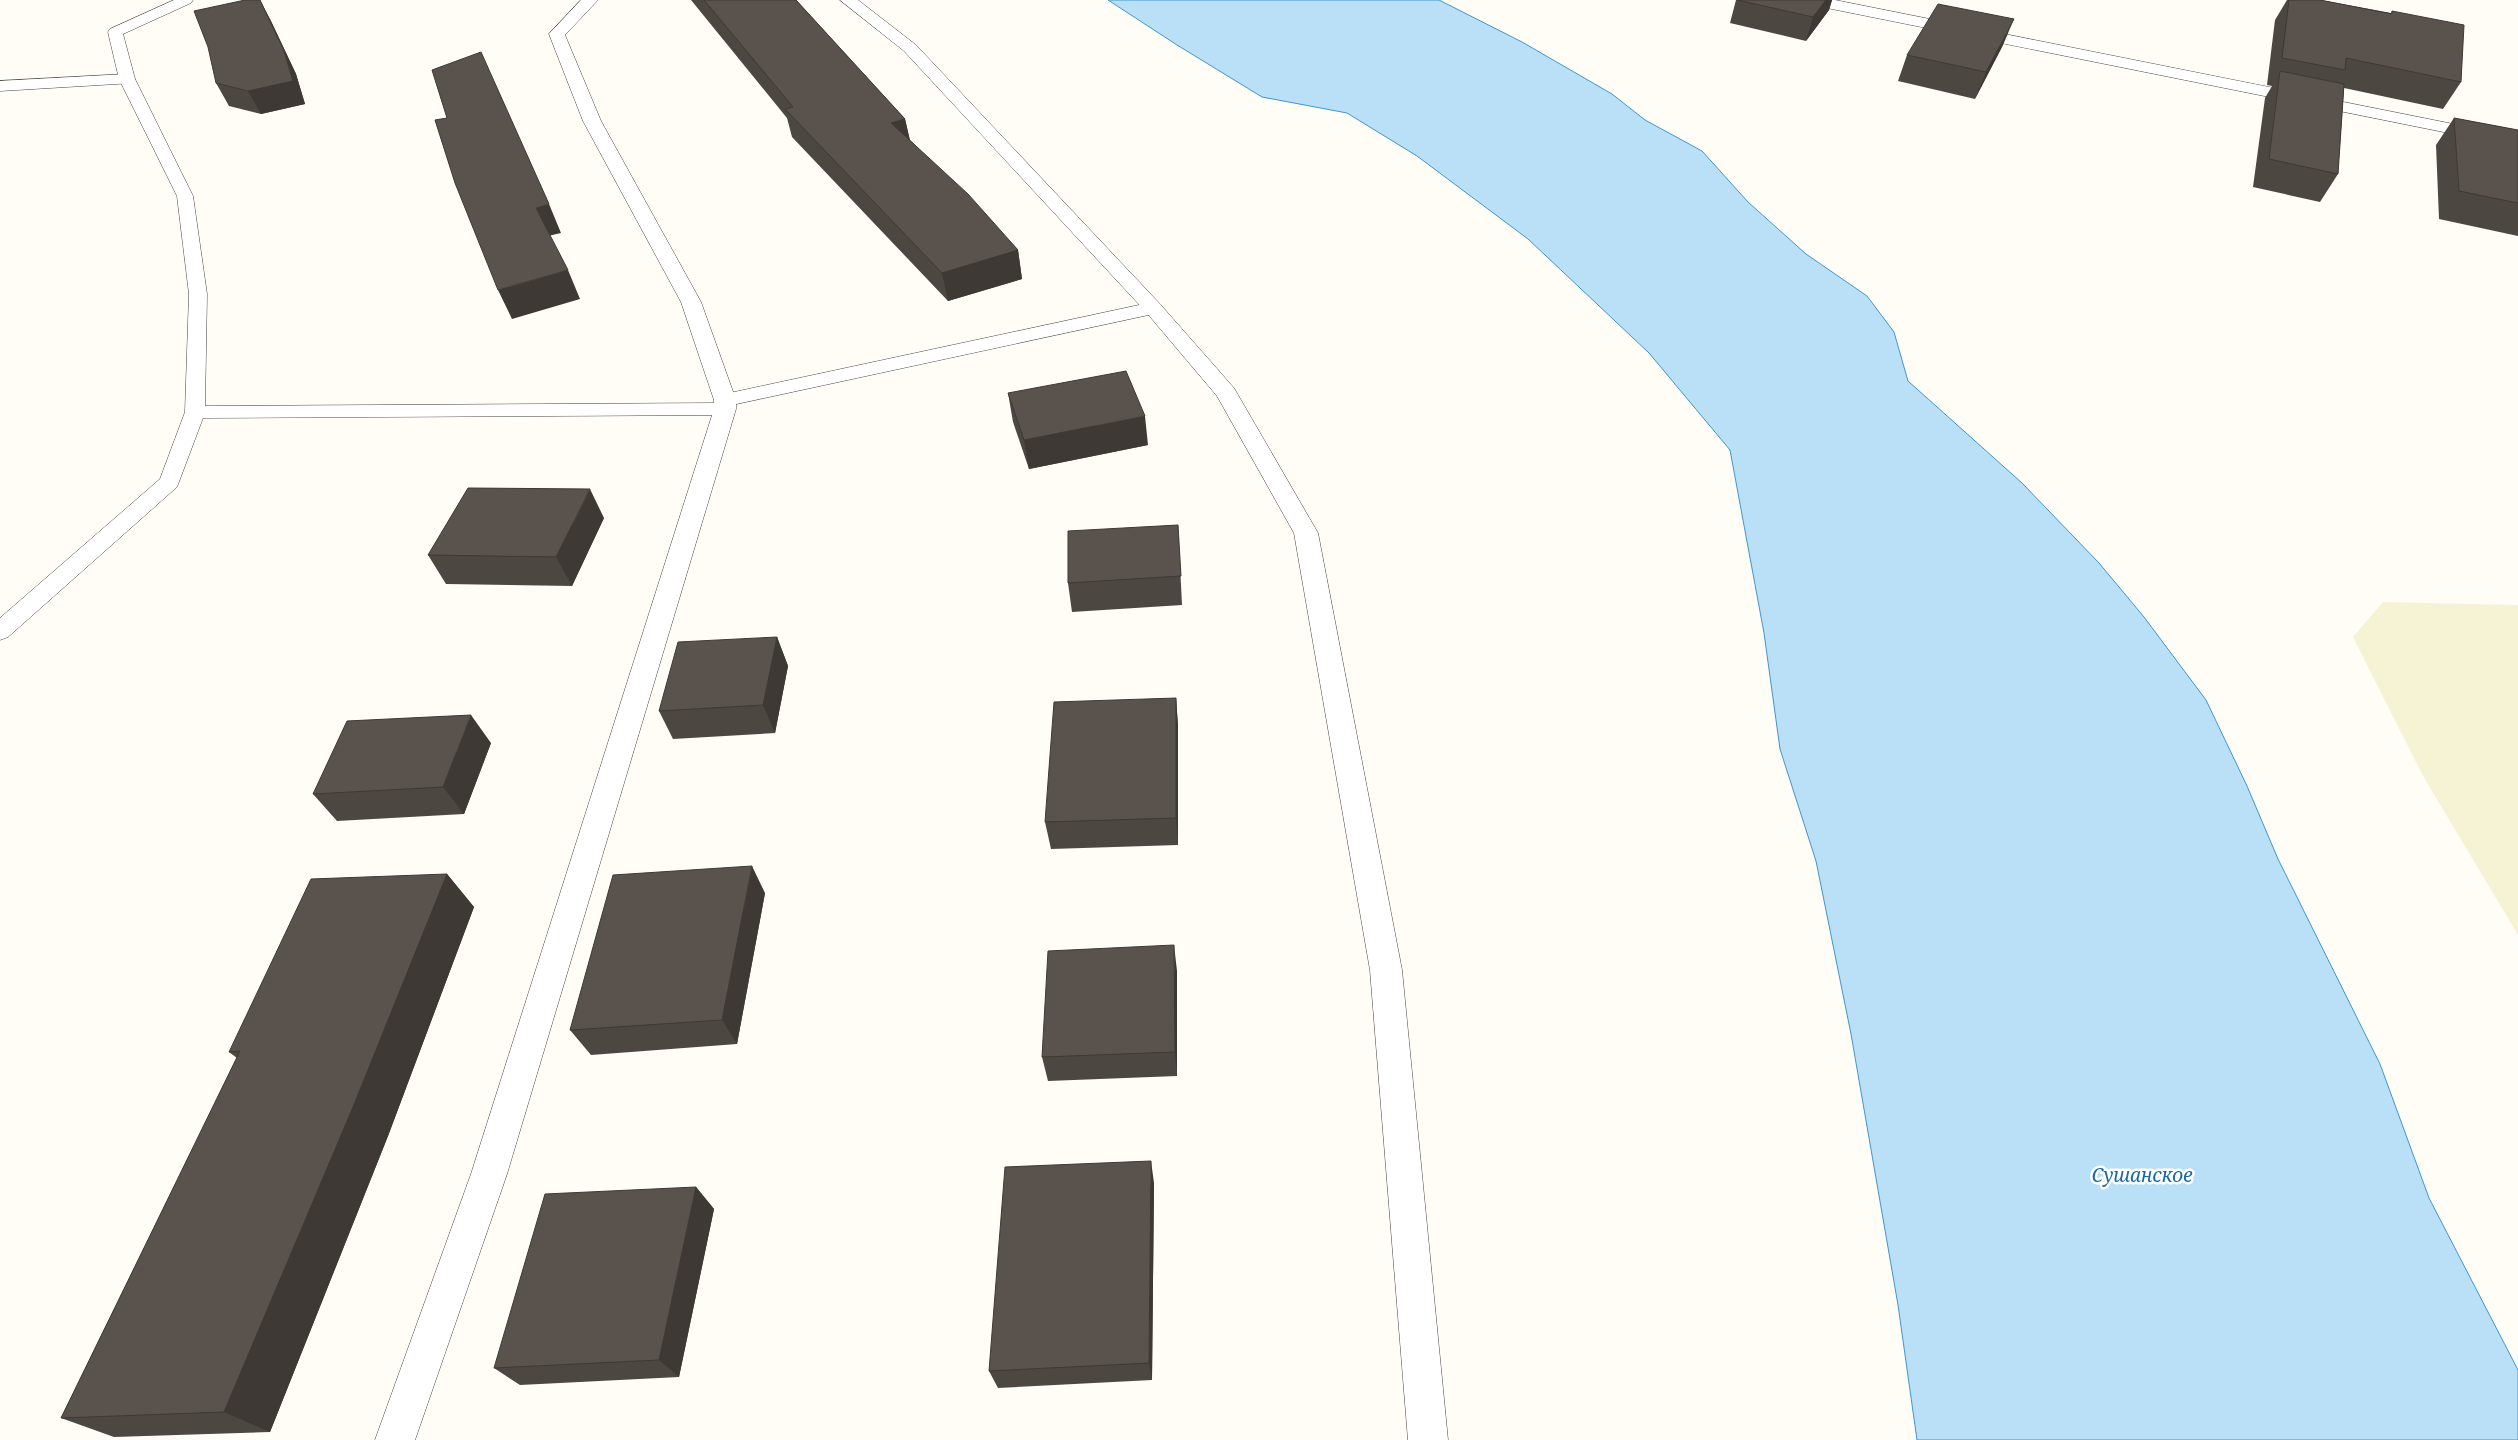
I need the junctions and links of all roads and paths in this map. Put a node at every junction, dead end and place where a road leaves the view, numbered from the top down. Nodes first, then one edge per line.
1 (186, 0) edge
2 (590, 0) edge
3 (848, 0) edge
4 (1812, 0) edge
5 (128, 79) junction
6 (0, 86) edge
7 (2518, 142) edge
8 (1153, 308) junction
9 (725, 404) junction
10 (195, 412) junction
11 (0, 631) edge
12 (394, 1440) edge
13 (1428, 1440) edge

1 - 5 lane
2 - 9 street
3 - 8 street
4 - 7 street
5 - 6 street
5 - 10 lane
8 - 9 lane
8 - 13 street
9 - 10 lane
9 - 12 street
10 - 11 lane

